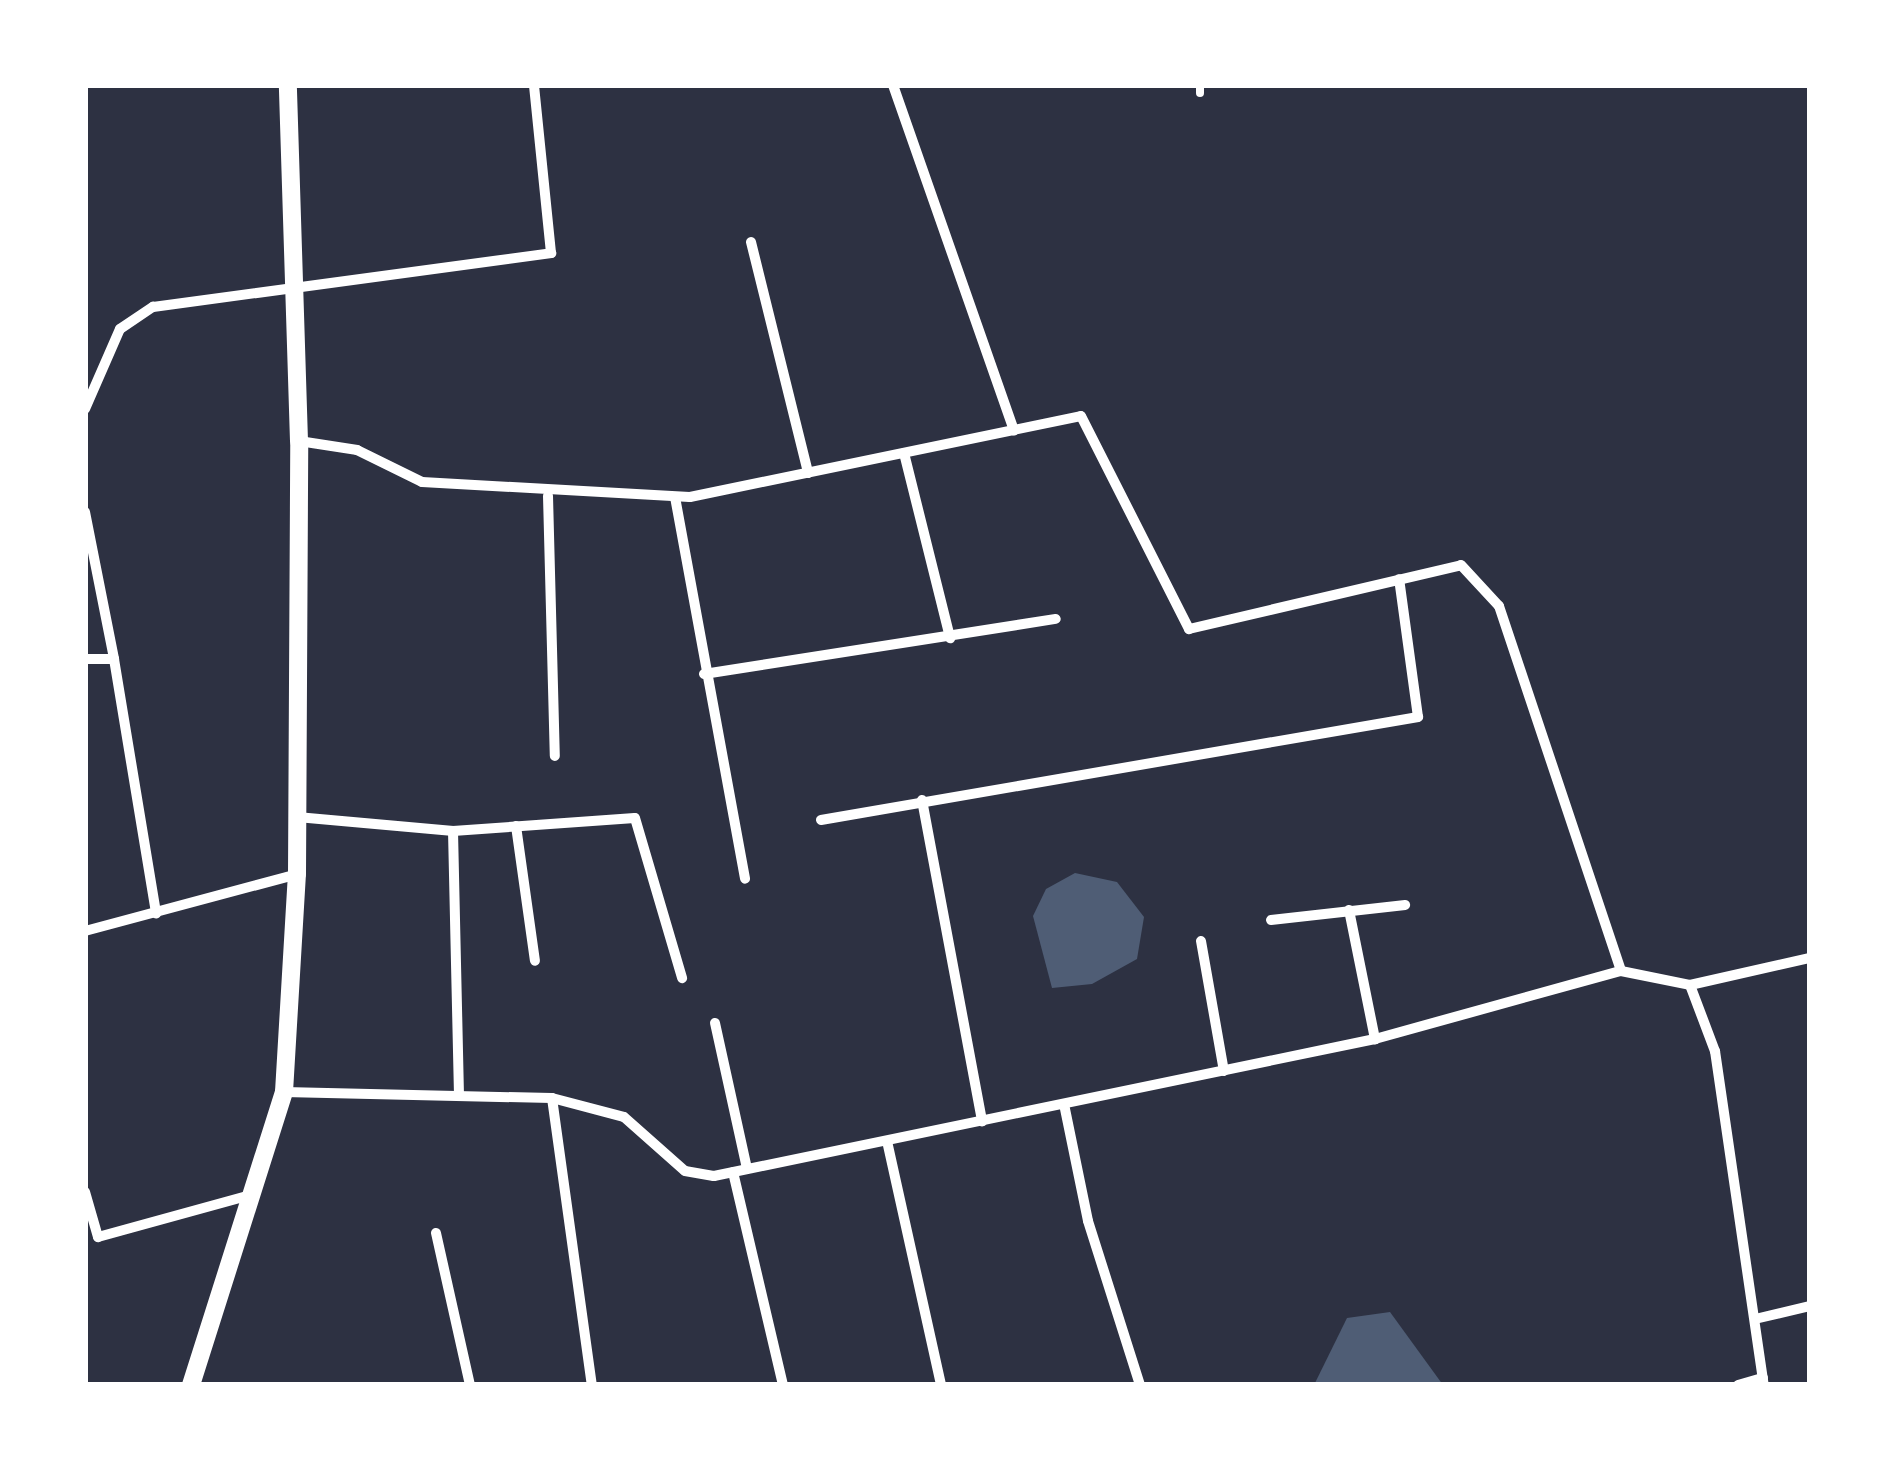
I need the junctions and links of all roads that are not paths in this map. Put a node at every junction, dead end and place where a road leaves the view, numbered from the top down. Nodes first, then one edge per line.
1 (288, 85) edge
2 (534, 85) edge
3 (893, 85) edge
4 (751, 242) dead end
5 (294, 282) junction
6 (85, 410) edge
7 (1014, 430) junction
8 (299, 441) junction
9 (904, 453) junction
10 (808, 473) junction
11 (548, 496) junction
12 (676, 497) junction
13 (85, 512) edge
14 (1399, 580) junction
15 (1056, 618) dead end
16 (950, 638) junction
17 (85, 658) edge
18 (114, 658) junction
19 (704, 674) junction
20 (555, 756) dead end
21 (922, 800) junction
22 (296, 817) junction
23 (821, 820) dead end
24 (516, 826) junction
25 (453, 831) junction
26 (296, 874) junction
27 (746, 879) dead end
28 (1405, 905) dead end
29 (1349, 910) junction
30 (156, 914) junction
31 (1271, 920) dead end
32 (85, 931) edge
33 (1201, 941) dead end
34 (1810, 958) edge
35 (535, 961) dead end
36 (1621, 971) junction
37 (682, 978) dead end
38 (1690, 985) junction
39 (715, 1024) dead end
40 (1376, 1039) junction
41 (1224, 1071) junction
42 (284, 1092) junction
43 (459, 1096) junction
44 (552, 1098) junction
45 (1064, 1104) junction
46 (982, 1121) junction
47 (887, 1140) junction
48 (747, 1169) junction
49 (733, 1172) junction
50 (85, 1192) edge
51 (255, 1194) junction
52 (436, 1233) dead end
53 (1810, 1306) edge
54 (1754, 1319) junction
55 (1763, 1382) edge
56 (191, 1385) edge
57 (470, 1385) edge
58 (592, 1385) edge
59 (783, 1385) edge
60 (940, 1385) edge
61 (1140, 1385) edge
62 (1738, 1385) edge

1 - 5 street
2 - 5 street
3 - 7 street
4 - 10 street
5 - 6 street
5 - 8 street
7 - 9 street
7 - 14 street
8 - 11 street
8 - 22 street
9 - 10 street
9 - 16 street
10 - 12 street
11 - 12 street
11 - 20 street
12 - 19 street
13 - 18 street
14 - 21 street
14 - 36 street
15 - 16 street
16 - 19 street
17 - 18 street
18 - 30 street
19 - 27 street
21 - 23 street
21 - 46 street
22 - 25 street
22 - 26 street
24 - 25 street
24 - 35 street
24 - 37 street
25 - 43 street
26 - 30 street
26 - 42 street
28 - 29 street
29 - 31 street
29 - 40 street
30 - 32 street
33 - 41 street
34 - 38 street
36 - 38 street
36 - 40 street
38 - 54 street
39 - 48 street
40 - 41 street
41 - 45 street
42 - 43 street
42 - 51 street
43 - 44 street
44 - 49 street
44 - 58 street
45 - 46 street
45 - 61 street
46 - 47 street
47 - 48 street
47 - 60 street
48 - 49 street
49 - 59 street
50 - 51 street
51 - 56 street
52 - 57 street
53 - 54 street
54 - 55 street
55 - 62 street

